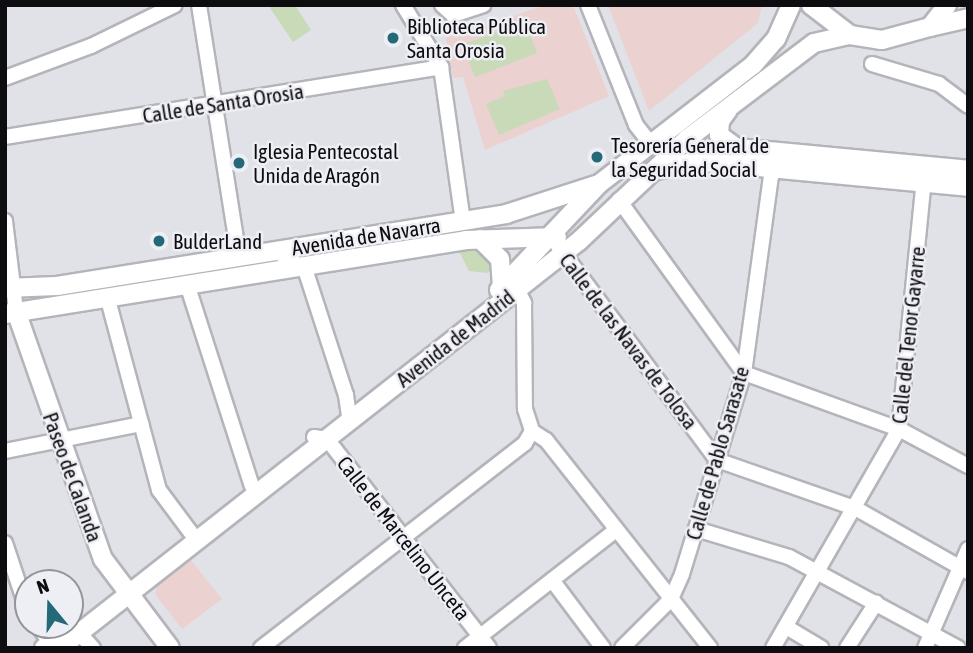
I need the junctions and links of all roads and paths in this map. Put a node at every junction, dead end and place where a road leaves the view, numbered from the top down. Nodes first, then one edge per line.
1 (175, 5) edge
2 (199, 5) edge
3 (403, 5) edge
4 (442, 5) edge
5 (483, 5) edge
6 (588, 5) edge
7 (791, 5) edge
8 (811, 5) edge
9 (947, 5) edge
10 (968, 18) edge
11 (930, 27) junction
12 (849, 35) junction
13 (872, 64) dead end
14 (441, 67) junction
15 (5, 78) edge
16 (215, 104) junction
17 (968, 106) edge
18 (730, 107) junction
19 (5, 137) edge
20 (651, 144) junction
21 (827, 157) junction
22 (905, 164) junction
23 (774, 168) junction
24 (968, 170) edge
25 (648, 173) junction
26 (922, 182) junction
27 (598, 184) junction
28 (968, 187) edge
29 (619, 200) junction
30 (5, 220) edge
31 (599, 220) junction
32 (464, 221) junction
33 (550, 238) junction
34 (480, 239) junction
35 (275, 251) junction
36 (564, 252) junction
37 (239, 257) junction
38 (302, 265) junction
39 (187, 284) junction
40 (10, 288) edge
41 (509, 289) junction
42 (107, 296) junction
43 (11, 313) edge
44 (744, 373) junction
45 (350, 415) junction
46 (141, 424) junction
47 (899, 429) junction
48 (532, 431) junction
49 (321, 438) junction
50 (60, 441) junction
51 (5, 451) edge
52 (717, 460) junction
53 (968, 466) edge
54 (252, 486) junction
55 (855, 508) junction
56 (696, 529) junction
57 (616, 530) junction
58 (191, 533) junction
59 (403, 537) junction
60 (5, 543) edge
61 (968, 550) edge
62 (14, 570) edge
63 (964, 570) edge
64 (819, 574) junction
65 (552, 580) junction
66 (126, 592) junction
67 (671, 599) junction
68 (876, 603) junction
69 (84, 624) edge
70 (788, 628) junction
71 (933, 634) junction
72 (484, 642) edge
73 (170, 648) edge
74 (261, 648) edge
75 (465, 648) edge
76 (603, 648) edge
77 (622, 648) edge
78 (710, 648) edge
79 (773, 648) edge
80 (821, 648) edge
81 (847, 648) edge
82 (925, 648) edge
83 (958, 648) edge

1 - 15 street
2 - 16 street
3 - 14 street
4 - 5 street
6 - 20 street
7 - 20 main road, Avenida de Madrid
8 - 12 main road
9 - 11 main road
10 - 11 main road, Avenida de Madrid
11 - 12 main road, Avenida de Madrid
12 - 18 main road, Avenida de Madrid
13 - 17 street
14 - 16 street, Calle de Santa Orosia
14 - 32 street
16 - 19 street, Calle de Santa Orosia
16 - 37 street
18 - 21 main road
18 - 25 main road, Avenida de Madrid
20 - 27 main road, Avenida de Madrid
21 - 22 main road
21 - 23 street
22 - 24 main road
22 - 26 street
23 - 25 main road
23 - 26 main road
23 - 44 street, Calle de Pablo Sarasate
25 - 29 main road, Avenida de Madrid
26 - 28 main road
26 - 47 street, Calle del Tenor Gayarre
27 - 32 main road, Avenida de Navarra
27 - 33 main road, Avenida de Madrid
29 - 31 main road, Avenida de Madrid
29 - 44 street
30 - 40 street, Paseo de Calanda
31 - 33 main road, Avenida de Navarra
31 - 36 main road, Avenida de Madrid
32 - 35 main road, Avenida de Navarra
33 - 34 main road, Avenida de Navarra
33 - 36 street, Calle de las Navas de Tolosa
33 - 41 main road, Avenida de Madrid
34 - 38 main road, Avenida de Navarra
34 - 41 main road
35 - 37 main road, Avenida de Navarra
35 - 38 street
36 - 41 main road, Avenida de Madrid
36 - 52 street, Calle de las Navas de Tolosa
37 - 40 main road, Avenida de Navarra
38 - 39 main road, Avenida de Navarra
38 - 45 street
39 - 42 main road, Avenida de Navarra
39 - 54 street
40 - 43 street, Paseo de Calanda
41 - 45 main road, Avenida de Madrid
41 - 48 street
42 - 43 main road, Avenida de Navarra
42 - 46 street
43 - 50 main road, Paseo de Calanda
44 - 47 street
44 - 52 street, Calle de Pablo Sarasate
45 - 49 main road, Avenida de Madrid
46 - 50 street
46 - 58 street
47 - 53 street
47 - 55 street, Calle del Tenor Gayarre
48 - 57 street
48 - 59 street
49 - 54 main road, Avenida de Madrid
49 - 59 street, Calle de Marcelino Unceta
49 - 66 main road, Avenida de Madrid
50 - 51 street
50 - 66 main road, Paseo de Calanda
52 - 55 street
52 - 56 street, Calle de Pablo Sarasate
54 - 58 main road, Avenida de Madrid
55 - 63 street
55 - 64 street, Calle del Tenor Gayarre
56 - 64 street
56 - 67 street, Calle de Pablo Sarasate
57 - 65 street
57 - 67 street
58 - 66 main road, Avenida de Madrid
59 - 72 street, Calle de Marcelino Unceta
59 - 74 street
60 - 62 street
61 - 63 street
63 - 71 street
64 - 68 street
64 - 70 street, Calle del Tenor Gayarre
65 - 72 street
65 - 76 street
66 - 69 main road, Avenida de Madrid
66 - 73 main road, Paseo de Calanda
67 - 77 street, Calle de Pablo Sarasate
67 - 78 street
68 - 71 street
68 - 81 street
70 - 79 street, Calle del Tenor Gayarre
70 - 80 street
71 - 82 street
71 - 83 street
72 - 75 street

